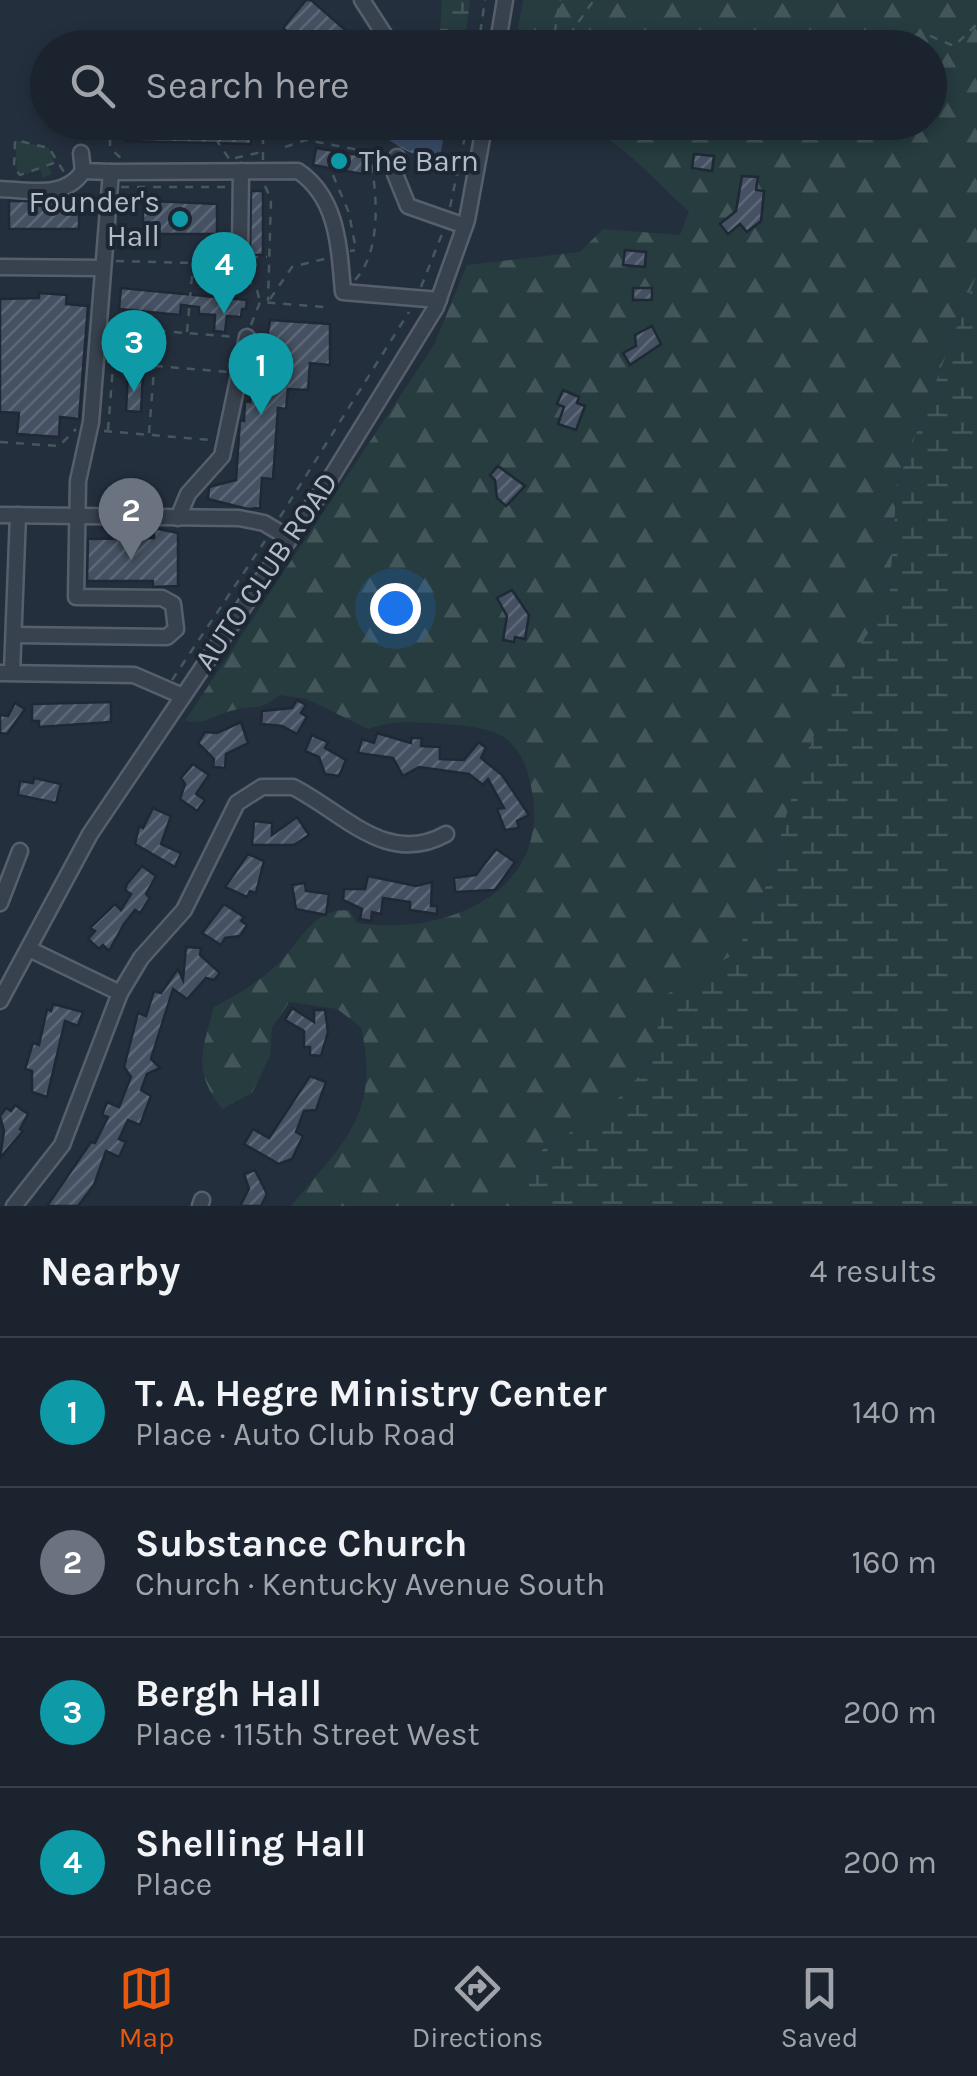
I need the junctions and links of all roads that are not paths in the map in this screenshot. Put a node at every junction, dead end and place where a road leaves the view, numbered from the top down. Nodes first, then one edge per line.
1 (362, 0) edge
2 (505, 0) edge
3 (382, 30) edge
4 (500, 30) edge
5 (483, 140) edge
6 (81, 153) dead end
7 (398, 157) road end
8 (231, 170) junction
9 (80, 177) junction
10 (110, 180) junction
11 (0, 189) edge
12 (466, 226) junction
13 (235, 257) road end
14 (108, 264) junction
15 (0, 267) edge
16 (438, 300) junction
17 (247, 338) road end
18 (0, 515) edge
19 (18, 515) junction
20 (76, 518) junction
21 (178, 518) junction
22 (289, 538) junction
23 (14, 635) junction
24 (6, 672) edge
25 (173, 692) junction
26 (446, 834) dead end
27 (20, 851) dead end
28 (0, 903) edge
29 (29, 949) junction
30 (120, 993) junction
31 (0, 1001) edge
32 (14, 1206) edge

1 - 3 street
2 - 4 street
5 - 12 street, AUTO CLUB ROAD
6 - 9 street
7 - 12 street
8 - 10 street
8 - 13 street
8 - 16 street
9 - 10 street
9 - 11 street
10 - 14 street
12 - 16 street, AUTO CLUB ROAD
14 - 15 street
14 - 20 street
16 - 22 street, AUTO CLUB ROAD
17 - 21 street
18 - 19 street
19 - 20 street
19 - 23 street
20 - 21 street
20 - 23 street
21 - 22 street
22 - 25 street, AUTO CLUB ROAD
23 - 24 street
24 - 25 street
25 - 29 street, AUTO CLUB ROAD
26 - 30 street
27 - 28 street
29 - 30 street
29 - 31 street, AUTO CLUB ROAD
30 - 32 street

